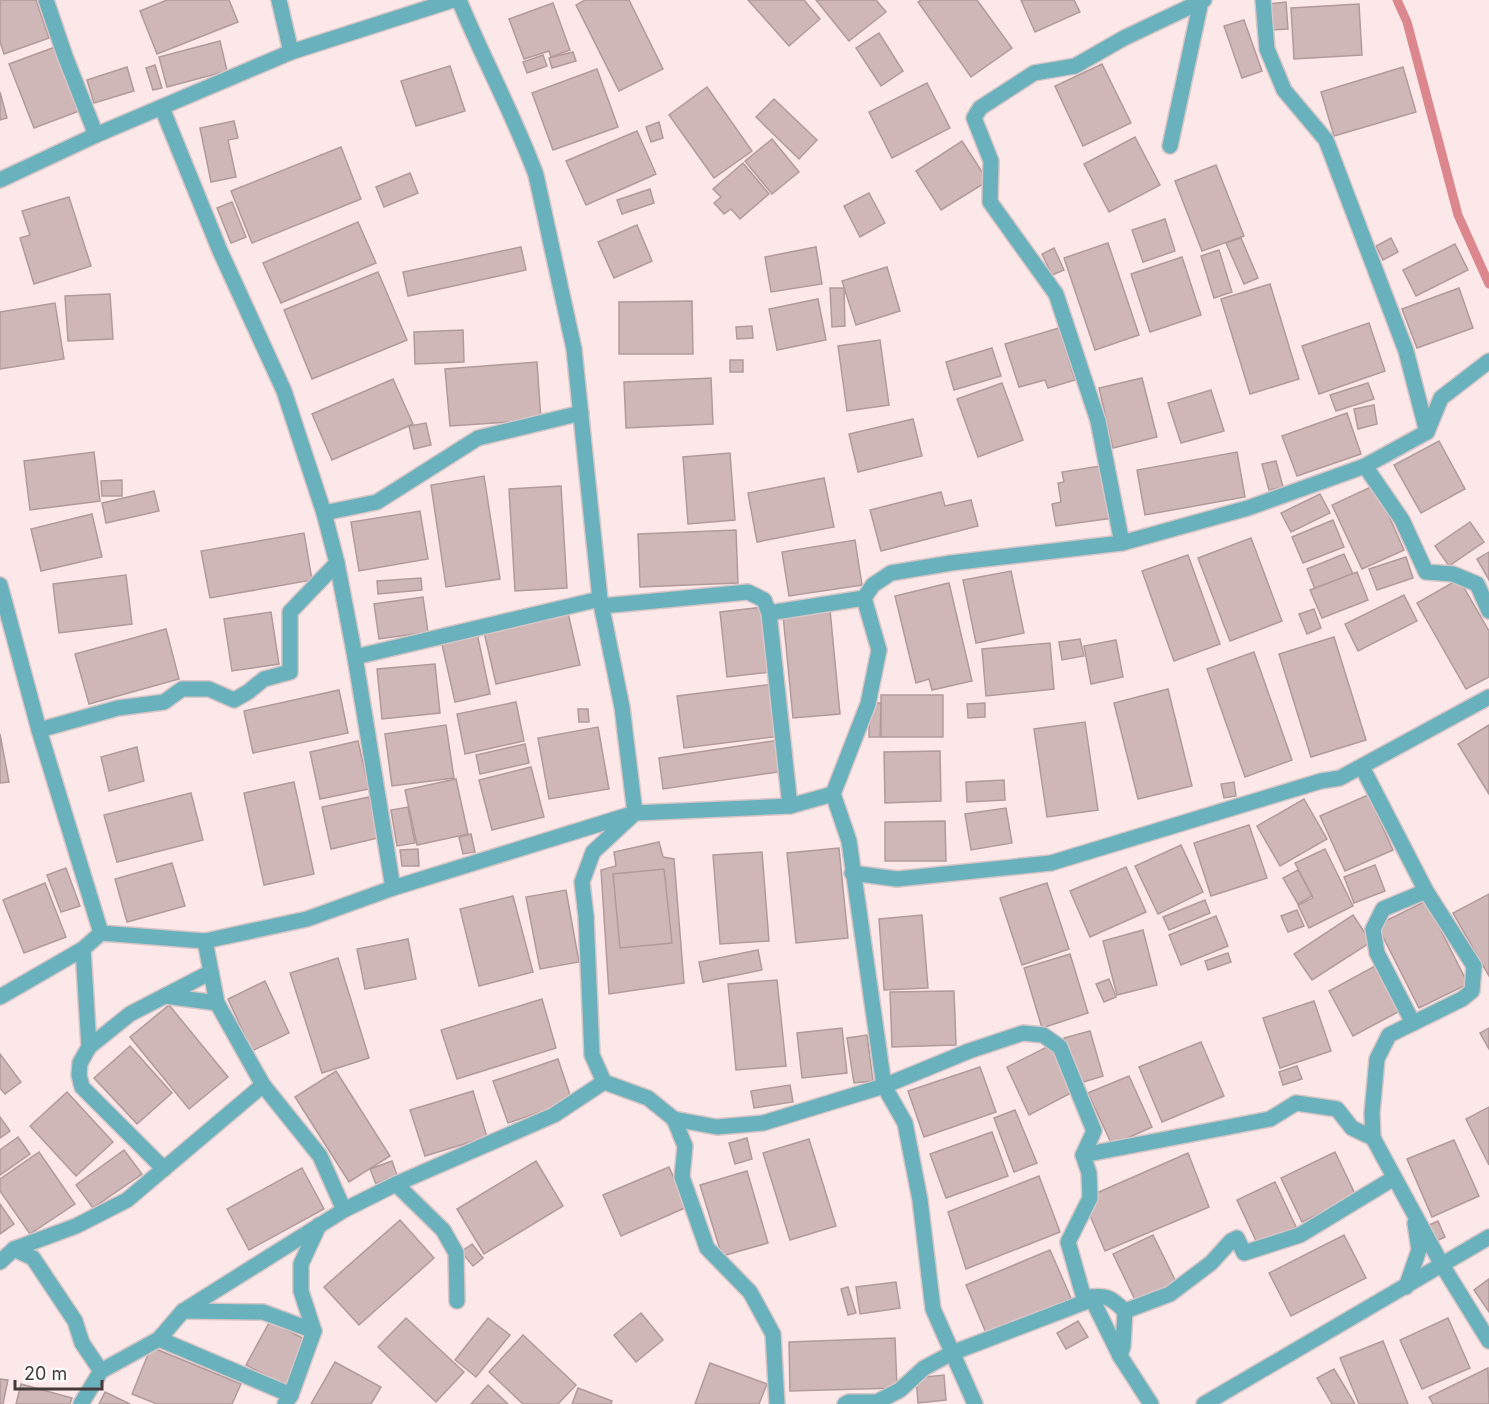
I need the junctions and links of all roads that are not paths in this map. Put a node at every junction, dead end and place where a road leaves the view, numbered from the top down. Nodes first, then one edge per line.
1 (46, 0) edge
2 (279, 0) edge
3 (459, 0) edge
4 (1202, 0) edge
5 (1263, 0) edge
6 (442, 2) edge
7 (291, 52) junction
8 (162, 108) junction
9 (96, 135) junction
10 (1170, 146) dead end
11 (0, 180) edge
12 (1489, 361) edge
13 (581, 413) junction
14 (1427, 432) junction
15 (1365, 466) junction
16 (324, 513) junction
17 (1122, 543) junction
18 (338, 562) junction
19 (0, 585) edge
20 (864, 598) junction
21 (601, 602) junction
22 (1489, 611) edge
23 (769, 613) junction
24 (355, 657) junction
25 (1489, 697) edge
26 (39, 730) junction
27 (1362, 767) junction
28 (833, 794) junction
29 (790, 806) junction
30 (635, 813) junction
31 (852, 873) junction
32 (393, 888) junction
33 (1425, 891) junction
34 (101, 933) junction
35 (205, 941) junction
36 (83, 949) junction
37 (211, 972) junction
38 (165, 996) junction
39 (0, 997) edge
40 (217, 1003) junction
41 (1413, 1023) junction
42 (89, 1047) junction
43 (604, 1082) junction
44 (263, 1085) junction
45 (884, 1086) junction
46 (674, 1119) junction
47 (1373, 1138) junction
48 (1083, 1155) junction
49 (164, 1168) junction
50 (1394, 1178) junction
51 (396, 1184) junction
52 (344, 1210) junction
53 (1413, 1214) junction
54 (319, 1225) junction
55 (1489, 1237) edge
56 (14, 1249) junction
57 (0, 1263) edge
58 (1442, 1265) junction
59 (1406, 1287) junction
60 (1088, 1300) junction
61 (458, 1301) dead end
62 (183, 1311) junction
63 (1125, 1311) junction
64 (314, 1331) junction
65 (159, 1339) junction
66 (1489, 1341) edge
67 (952, 1353) junction
68 (1120, 1356) junction
69 (101, 1371) junction
70 (288, 1400) edge
71 (848, 1403) edge
72 (81, 1404) edge
73 (777, 1404) edge
74 (975, 1404) edge
75 (1151, 1404) edge
76 (1204, 1404) edge

1 - 9 street
2 - 7 street
3 - 13 street
4 - 10 street
4 - 17 street
5 - 14 street
6 - 7 street
7 - 8 street
8 - 9 street
8 - 16 street
9 - 11 street
12 - 14 street
13 - 16 street
13 - 21 street
14 - 15 street
15 - 17 street
15 - 22 street
16 - 18 street
17 - 20 street
18 - 24 street
18 - 26 street
19 - 26 street
20 - 23 street
20 - 28 street
21 - 23 street
21 - 24 street
21 - 30 street
23 - 29 street
24 - 32 street
25 - 27 street
26 - 34 street
27 - 31 street
27 - 33 street
28 - 29 street
28 - 31 street
29 - 30 street
30 - 32 street
30 - 43 street
31 - 45 street
32 - 35 street
33 - 41 street
33 - 41 street
34 - 35 street
34 - 36 street
35 - 37 street
36 - 39 street
36 - 42 street
37 - 38 street
37 - 40 street
38 - 40 street
38 - 42 street
40 - 44 street
41 - 47 street
42 - 49 street
43 - 46 street
43 - 51 street
44 - 49 street
44 - 52 street
45 - 46 street
45 - 48 street
45 - 67 street
46 - 73 street
47 - 48 street
47 - 50 street
48 - 60 street
49 - 56 street
50 - 53 street
50 - 63 street
51 - 52 street
51 - 61 street
52 - 54 street
53 - 58 street
53 - 59 street
54 - 62 street
54 - 64 street
55 - 58 street
56 - 57 street
56 - 69 street
58 - 59 street
58 - 66 street
59 - 76 street
60 - 63 street
60 - 67 street
60 - 68 street
62 - 64 street
62 - 65 street
63 - 68 street
64 - 70 street
65 - 69 street
65 - 70 street
67 - 71 street
67 - 74 street
68 - 75 street
69 - 72 street

